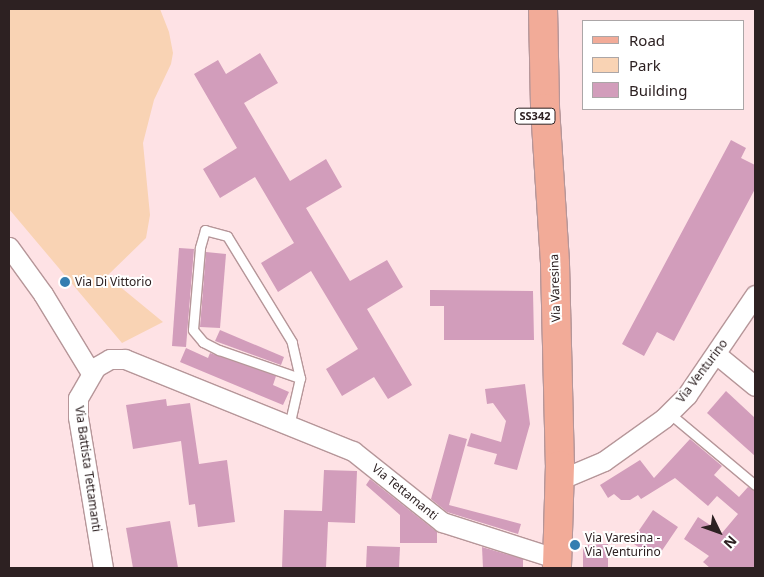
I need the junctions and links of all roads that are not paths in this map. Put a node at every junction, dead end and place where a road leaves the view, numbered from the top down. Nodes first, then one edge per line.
1 (526, 9) edge
2 (543, 9) edge
3 (562, 9) edge
4 (552, 223) junction
5 (9, 247) edge
6 (755, 295) edge
7 (716, 354) junction
8 (91, 373) junction
9 (300, 378) junction
10 (755, 386) edge
11 (669, 413) junction
12 (289, 426) junction
13 (559, 480) junction
14 (755, 485) edge
15 (557, 564) edge
16 (103, 568) edge

1 - 4 main road, SS342
2 - 4 main road, Via Varesina
3 - 4 main road, SS342
4 - 13 main road, Via Varesina
5 - 8 street
6 - 7 street, Via Venturino
7 - 10 street
7 - 11 street, Via Venturino
8 - 12 street, Via Tettamanti
8 - 16 street, Via Battista Tettamanti
9 - 9 lane
9 - 12 lane
11 - 13 street, Via Venturino
11 - 14 lane
12 - 15 street, Via Tettamanti
13 - 15 main road, Via Varesina

